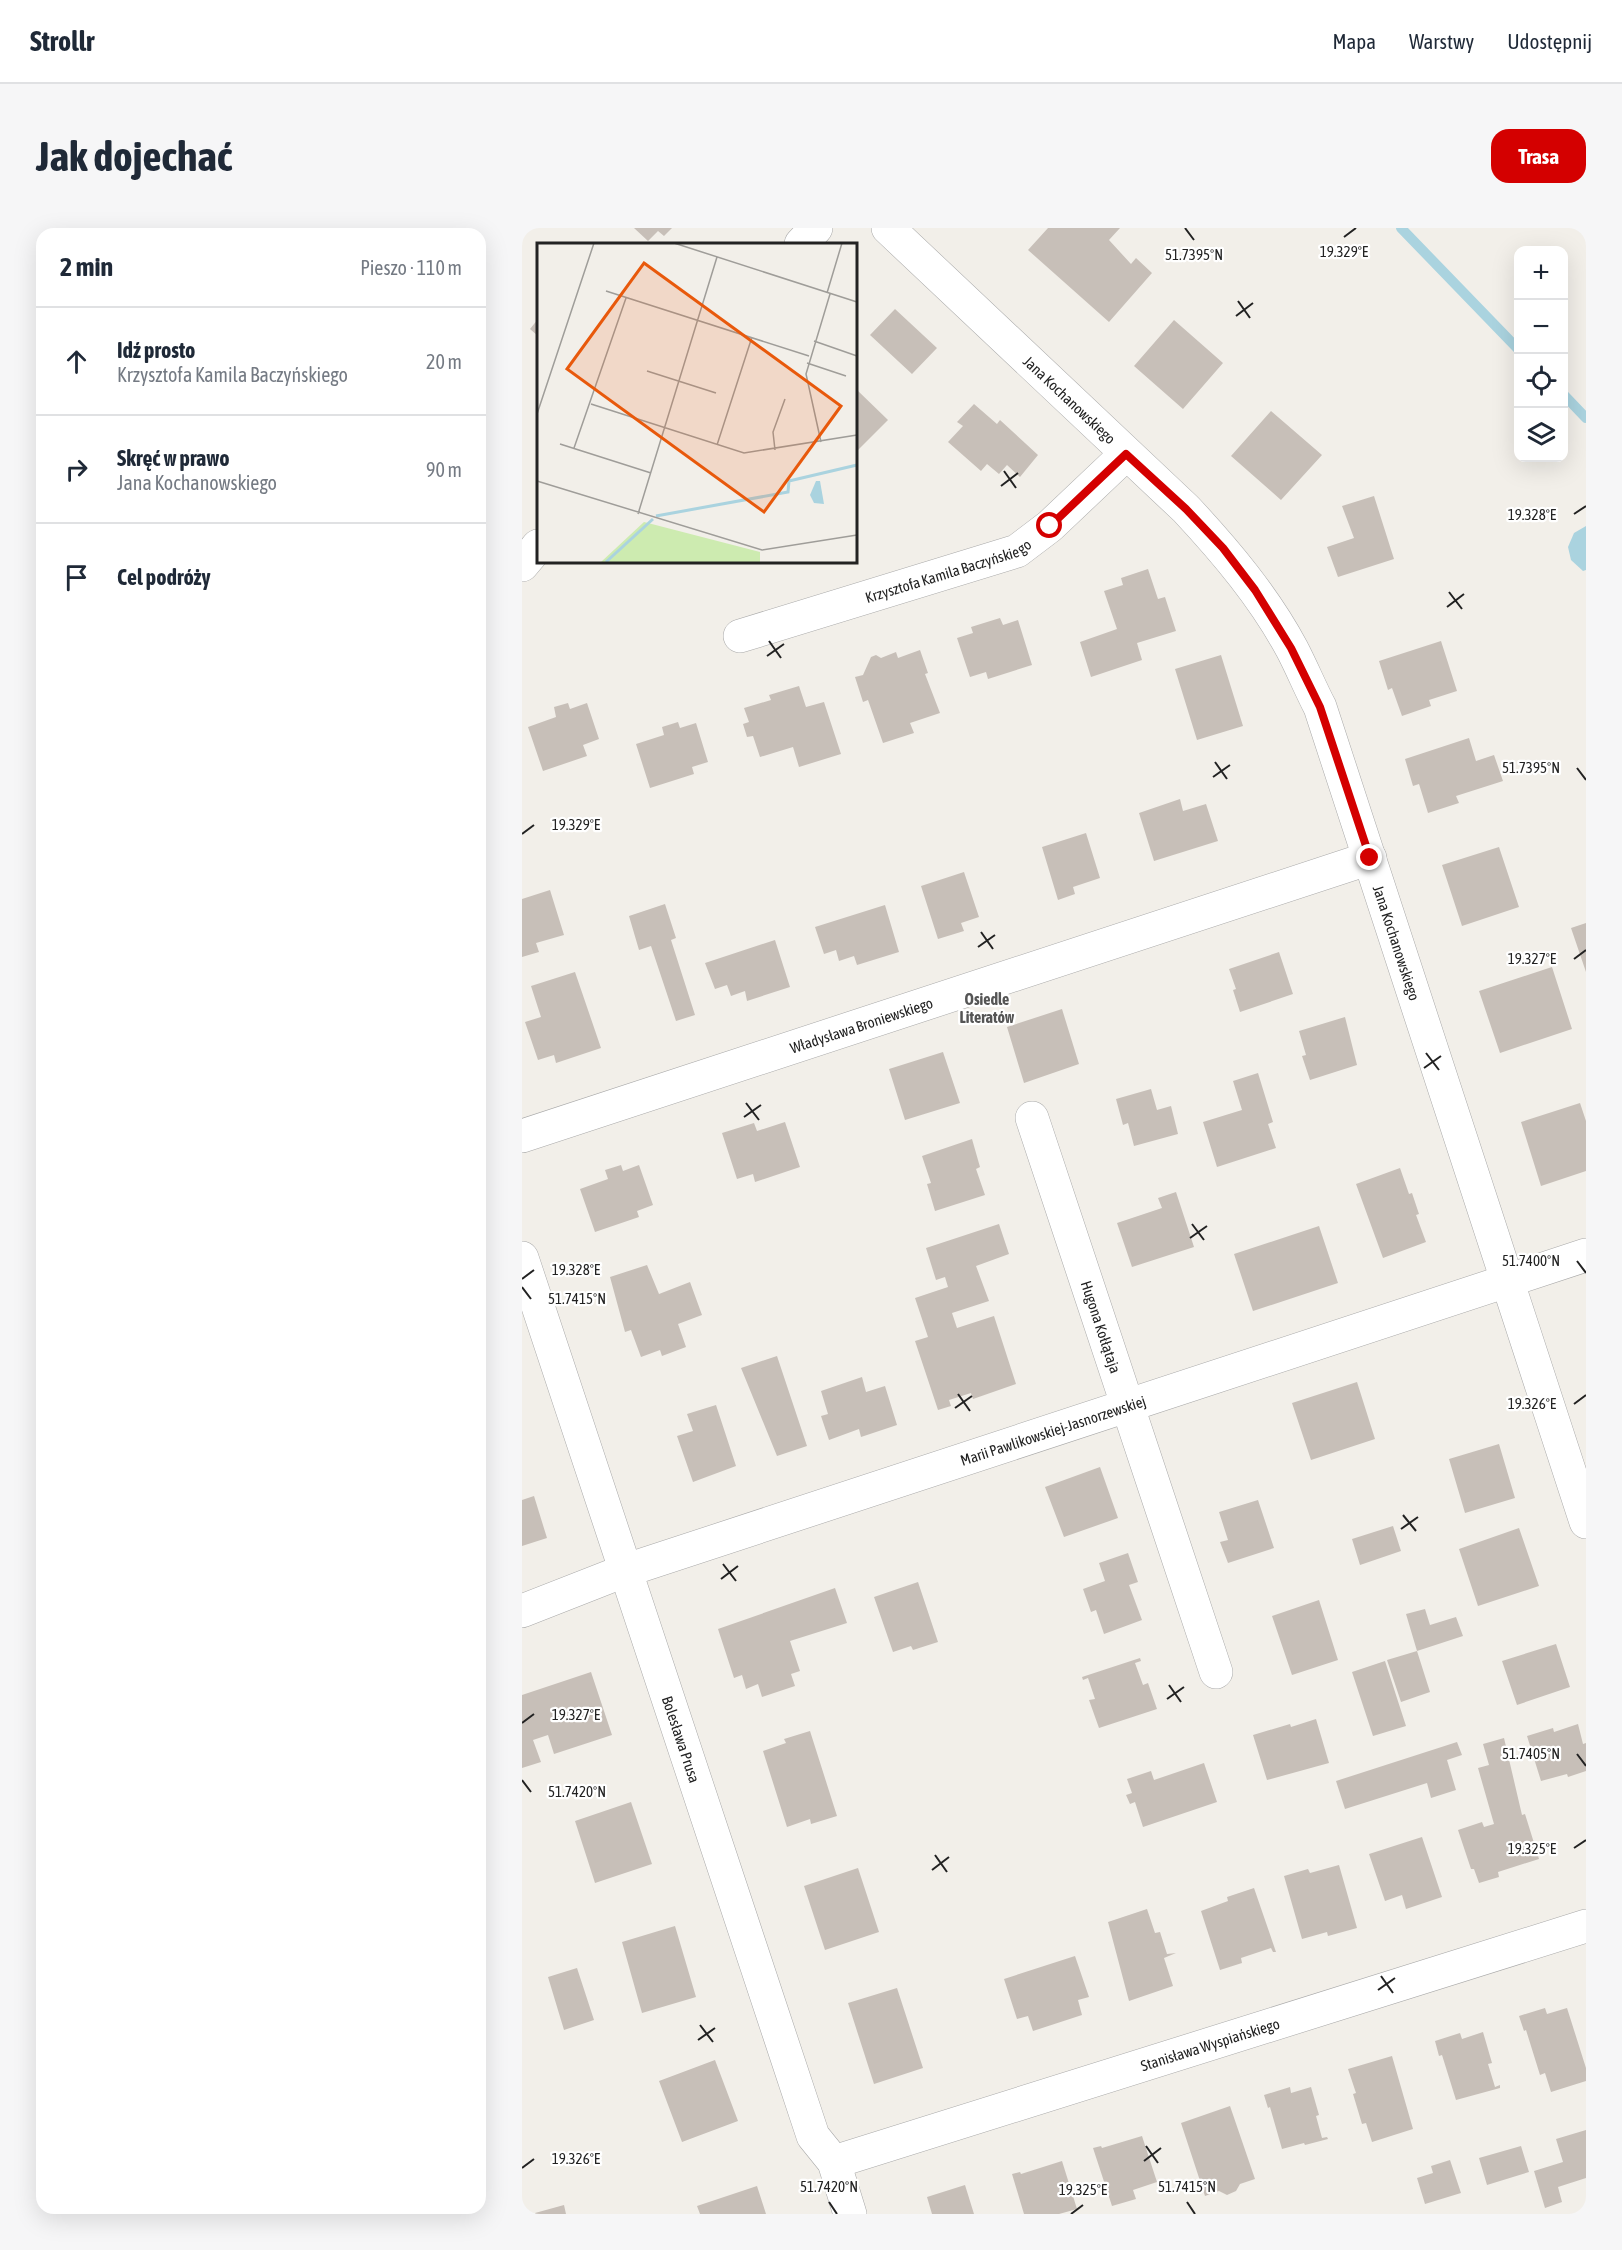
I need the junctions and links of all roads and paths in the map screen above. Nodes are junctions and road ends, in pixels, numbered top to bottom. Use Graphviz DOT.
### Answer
graph roads {
  1 [pos="816,228"];
  2 [pos="888,228"];
  3 [pos="802,243"];
  4 [pos="1126,454"];
  5 [pos="537,547"];
  6 [pos="522,565"];
  7 [pos="740,636"];
  8 [pos="1370,858"];
  9 [pos="1032,1118"];
  10 [pos="522,1136"];
  11 [pos="1586,1255"];
  12 [pos="522,1258"];
  13 [pos="1508,1281"];
  14 [pos="1127,1404"];
  15 [pos="1586,1522"];
  16 [pos="624,1571"];
  17 [pos="522,1611"];
  18 [pos="1216,1672"];
  19 [pos="1586,1926"];
  20 [pos="834,2162"];
  21 [pos="850,2214"];
  1 -- 3 [label="street"];
  2 -- 4 [label="street, Jana Kochanowskiego"];
  4 -- 7 [label="street, Krzysztofa Kamila Baczyńskiego"];
  4 -- 8 [label="street, Jana Kochanowskiego"];
  5 -- 6 [label="street"];
  8 -- 10 [label="street, Władysława Broniewskiego"];
  8 -- 13 [label="street, Jana Kochanowskiego"];
  9 -- 14 [label="street, Hugona Kołłątaja"];
  11 -- 13 [label="street, Marii Pawlikowskiej-Jasnorzewskiej"];
  12 -- 16 [label="street, Bolesława Prusa"];
  13 -- 14 [label="street, Marii Pawlikowskiej-Jasnorzewskiej"];
  13 -- 15 [label="street, Jana Kochanowskiego"];
  14 -- 16 [label="street, Marii Pawlikowskiej-Jasnorzewskiej"];
  14 -- 18 [label="street, Hugona Kołłątaja"];
  16 -- 17 [label="street, Marii Pawlikowskiej-Jasnorzewskiej"];
  16 -- 20 [label="street, Bolesława Prusa"];
  19 -- 20 [label="street, Stanisława Wyspiańskiego"];
  20 -- 21 [label="street, Bolesława Prusa"];
}
